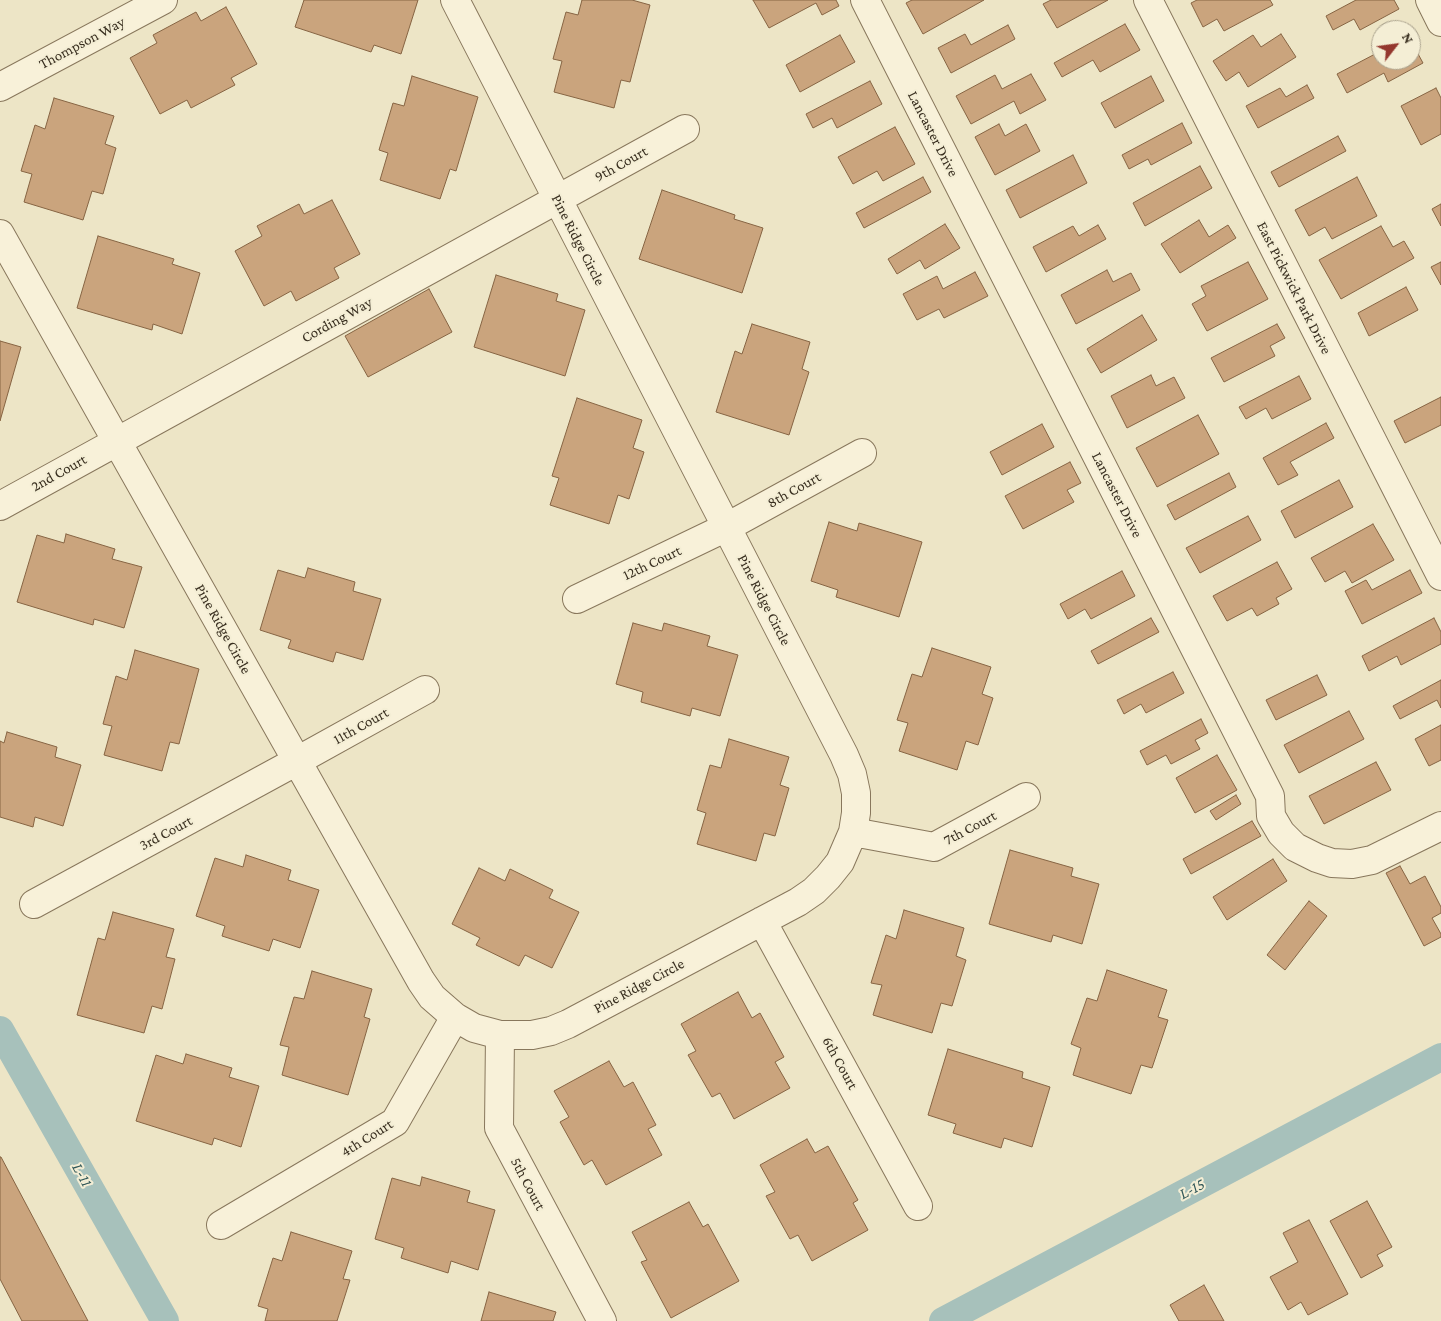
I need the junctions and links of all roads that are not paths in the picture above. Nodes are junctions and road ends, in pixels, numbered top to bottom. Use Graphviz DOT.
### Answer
graph roads {
  1 [pos="163,0"];
  2 [pos="455,0"];
  3 [pos="865,0"];
  4 [pos="1148,0"];
  5 [pos="1430,0"];
  6 [pos="1441,22"];
  7 [pos="0,87"];
  8 [pos="685,130"];
  9 [pos="557,199"];
  10 [pos="0,234"];
  11 [pos="117,441"];
  12 [pos="862,453"];
  13 [pos="0,506"];
  14 [pos="727,527"];
  15 [pos="1441,576"];
  16 [pos="577,599"];
  17 [pos="425,690"];
  18 [pos="298,762"];
  19 [pos="1026,797"];
  20 [pos="1441,826"];
  21 [pos="853,832"];
  22 [pos="34,904"];
  23 [pos="762,921"];
  24 [pos="456,1018"];
  25 [pos="500,1035"];
  26 [pos="918,1206"];
  27 [pos="221,1226"];
  28 [pos="602,1321"];
  1 -- 7 [label="street, Thompson Way"];
  2 -- 9 [label="street, Pine Ridge Circle"];
  3 -- 20 [label="street, Lancaster Drive"];
  4 -- 15 [label="street, East Pickwick Park Drive"];
  5 -- 6 [label="street"];
  8 -- 9 [label="street, 9th Court"];
  9 -- 11 [label="street, Cording Way"];
  9 -- 14 [label="street, Pine Ridge Circle"];
  10 -- 11 [label="street, Pine Ridge Circle"];
  11 -- 13 [label="street, 2nd Court"];
  11 -- 18 [label="street, Pine Ridge Circle"];
  12 -- 14 [label="street, 8th Court"];
  14 -- 16 [label="street, 12th Court"];
  14 -- 21 [label="street, Pine Ridge Circle"];
  17 -- 18 [label="street, 11th Court"];
  18 -- 22 [label="street, 3rd Court"];
  18 -- 24 [label="street, Pine Ridge Circle"];
  19 -- 21 [label="street, 7th Court"];
  21 -- 23 [label="street, Pine Ridge Circle"];
  23 -- 25 [label="street, Pine Ridge Circle"];
  23 -- 26 [label="street, 6th Court"];
  24 -- 25 [label="street"];
  24 -- 27 [label="street, 4th Court"];
  25 -- 28 [label="street, 5th Court"];
}
